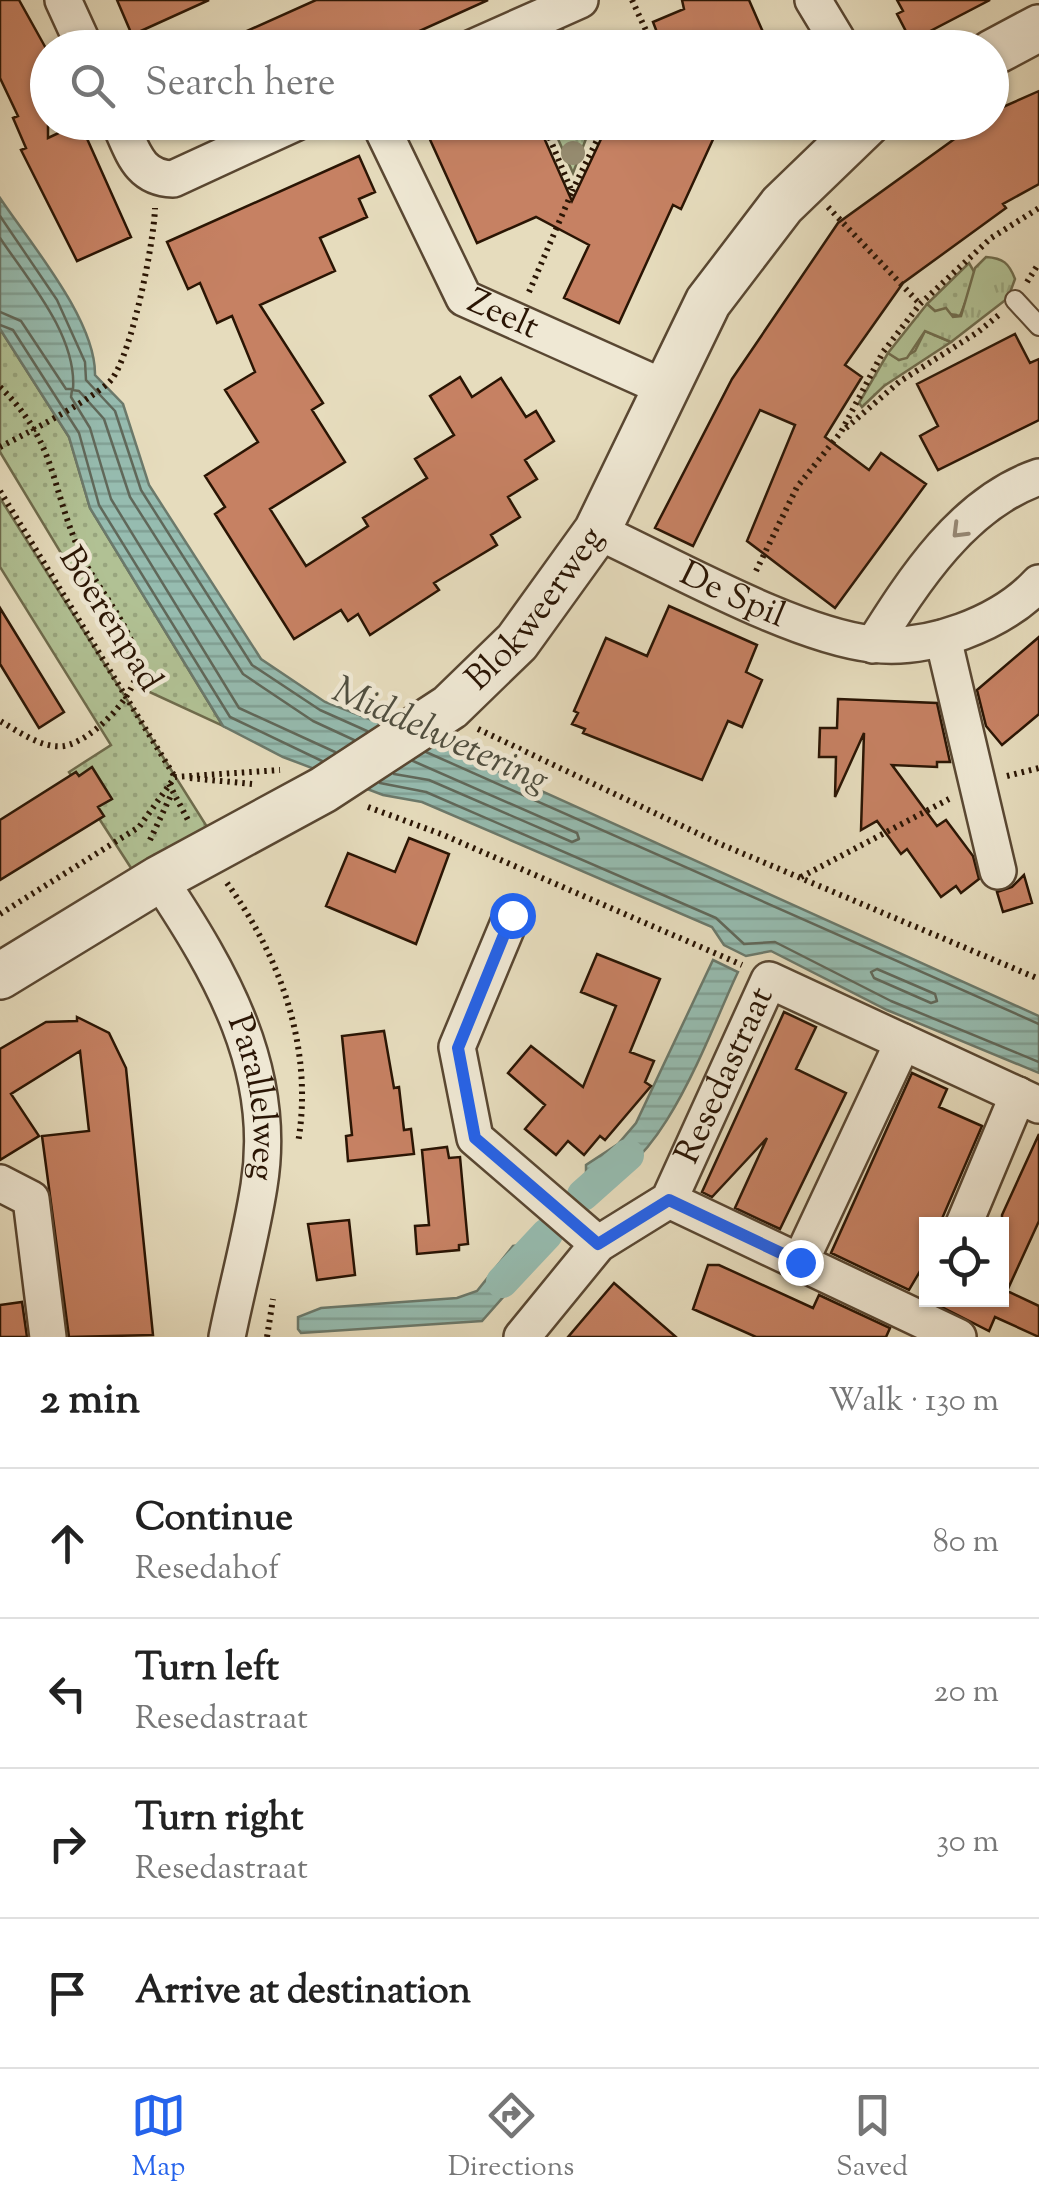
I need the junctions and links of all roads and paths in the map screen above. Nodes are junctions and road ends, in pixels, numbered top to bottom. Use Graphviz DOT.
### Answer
graph roads {
  1 [pos="63,0"];
  2 [pos="580,0"];
  3 [pos="632,0"];
  4 [pos="814,0"];
  5 [pos="1039,28"];
  6 [pos="77,30"];
  7 [pos="512,30"];
  8 [pos="645,30"];
  9 [pos="832,30"];
  10 [pos="1009,44"];
  11 [pos="128,140"];
  12 [pos="257,140"];
  13 [pos="389,140"];
  14 [pos="550,140"];
  15 [pos="597,140"];
  16 [pos="849,140"];
  17 [pos="156,178"];
  18 [pos="806,182"];
  19 [pos="572,192"];
  20 [pos="1039,208"];
  21 [pos="1039,263"];
  22 [pos="1015,300"];
  23 [pos="920,304"];
  24 [pos="517,321"];
  25 [pos="1039,326"];
  26 [pos="0,387"];
  27 [pos="665,388"];
  28 [pos="37,428"];
  29 [pos="841,432"];
  30 [pos="0,447"];
  31 [pos="1039,477"];
  32 [pos="0,491"];
  33 [pos="597,531"];
  34 [pos="1039,583"];
  35 [pos="744,599"];
  36 [pos="943,638"];
  37 [pos="873,644"];
  38 [pos="129,699"];
  39 [pos="433,718"];
  40 [pos="0,721"];
  41 [pos="1039,768"];
  42 [pos="175,777"];
  43 [pos="979,783"];
  44 [pos="323,790"];
  45 [pos="998,871"];
  46 [pos="800,877"];
  47 [pos="159,880"];
  48 [pos="0,914"];
  49 [pos="512,915"];
  50 [pos="0,976"];
  51 [pos="1039,979"];
  52 [pos="769,980"];
  53 [pos="904,1042"];
  54 [pos="1028,1100"];
  55 [pos="0,1183"];
  56 [pos="669,1200"];
  57 [pos="968,1217"];
  58 [pos="598,1244"];
  59 [pos="800,1262"];
  60 [pos="929,1310"];
  61 [pos="48,1337"];
  62 [pos="226,1337"];
  63 [pos="522,1337"];
  64 [pos="958,1337"];
  1 -- 6 [label="street"];
  2 -- 7 [label="street"];
  3 -- 8 [label="path"];
  4 -- 9 [label="street"];
  5 -- 10 [label="street"];
  11 -- 17 [label="street"];
  12 -- 17 [label="street"];
  13 -- 24 [label="street, Zeelt"];
  14 -- 19 [label="path"];
  15 -- 19 [label="path"];
  16 -- 18 [label="street, Blokweerweg"];
  17 -- 28 [label="path"];
  18 -- 23 [label="path"];
  18 -- 27 [label="street, Blokweerweg"];
  19 -- 24 [label="path"];
  20 -- 23 [label="path"];
  21 -- 22 [label="path"];
  22 -- 25 [label="lane"];
  22 -- 29 [label="path"];
  23 -- 29 [label="path"];
  24 -- 27 [label="street, Zeelt"];
  26 -- 28 [label="path"];
  27 -- 33 [label="street, Blokweerweg"];
  28 -- 30 [label="path"];
  28 -- 38 [label="path"];
  29 -- 35 [label="path"];
  31 -- 37 [label="street, one-way"];
  32 -- 38 [label="path, Boerenpad"];
  33 -- 35 [label="street, De Spil"];
  33 -- 39 [label="street, Blokweerweg"];
  34 -- 36 [label="street, De Spil"];
  35 -- 37 [label="street, De Spil"];
  36 -- 37 [label="street, De Spil"];
  36 -- 43 [label="street"];
  38 -- 40 [label="path"];
  38 -- 42 [label="path, Boerenpad"];
  39 -- 44 [label="street, Blokweerweg"];
  39 -- 46 [label="path"];
  41 -- 43 [label="path"];
  42 -- 44 [label="path"];
  42 -- 47 [label="path"];
  42 -- 48 [label="path"];
  43 -- 45 [label="street"];
  43 -- 46 [label="path"];
  44 -- 47 [label="street, Blokweerweg"];
  44 -- 52 [label="path"];
  46 -- 51 [label="path"];
  47 -- 50 [label="street, Blokweerweg"];
  47 -- 62 [label="street, Parallelweg"];
  49 -- 58 [label="street"];
  52 -- 53 [label="street, Resedastraat"];
  52 -- 56 [label="street, Resedastraat"];
  53 -- 54 [label="street, Resedastraat"];
  53 -- 59 [label="street"];
  54 -- 57 [label="street, Resedastraat"];
  55 -- 61 [label="street"];
  56 -- 58 [label="street, Resedastraat"];
  56 -- 59 [label="street, Resedastraat"];
  58 -- 63 [label="street, Resedastraat"];
  59 -- 60 [label="street, Resedastraat"];
  60 -- 64 [label="street, Resedastraat"];
}
